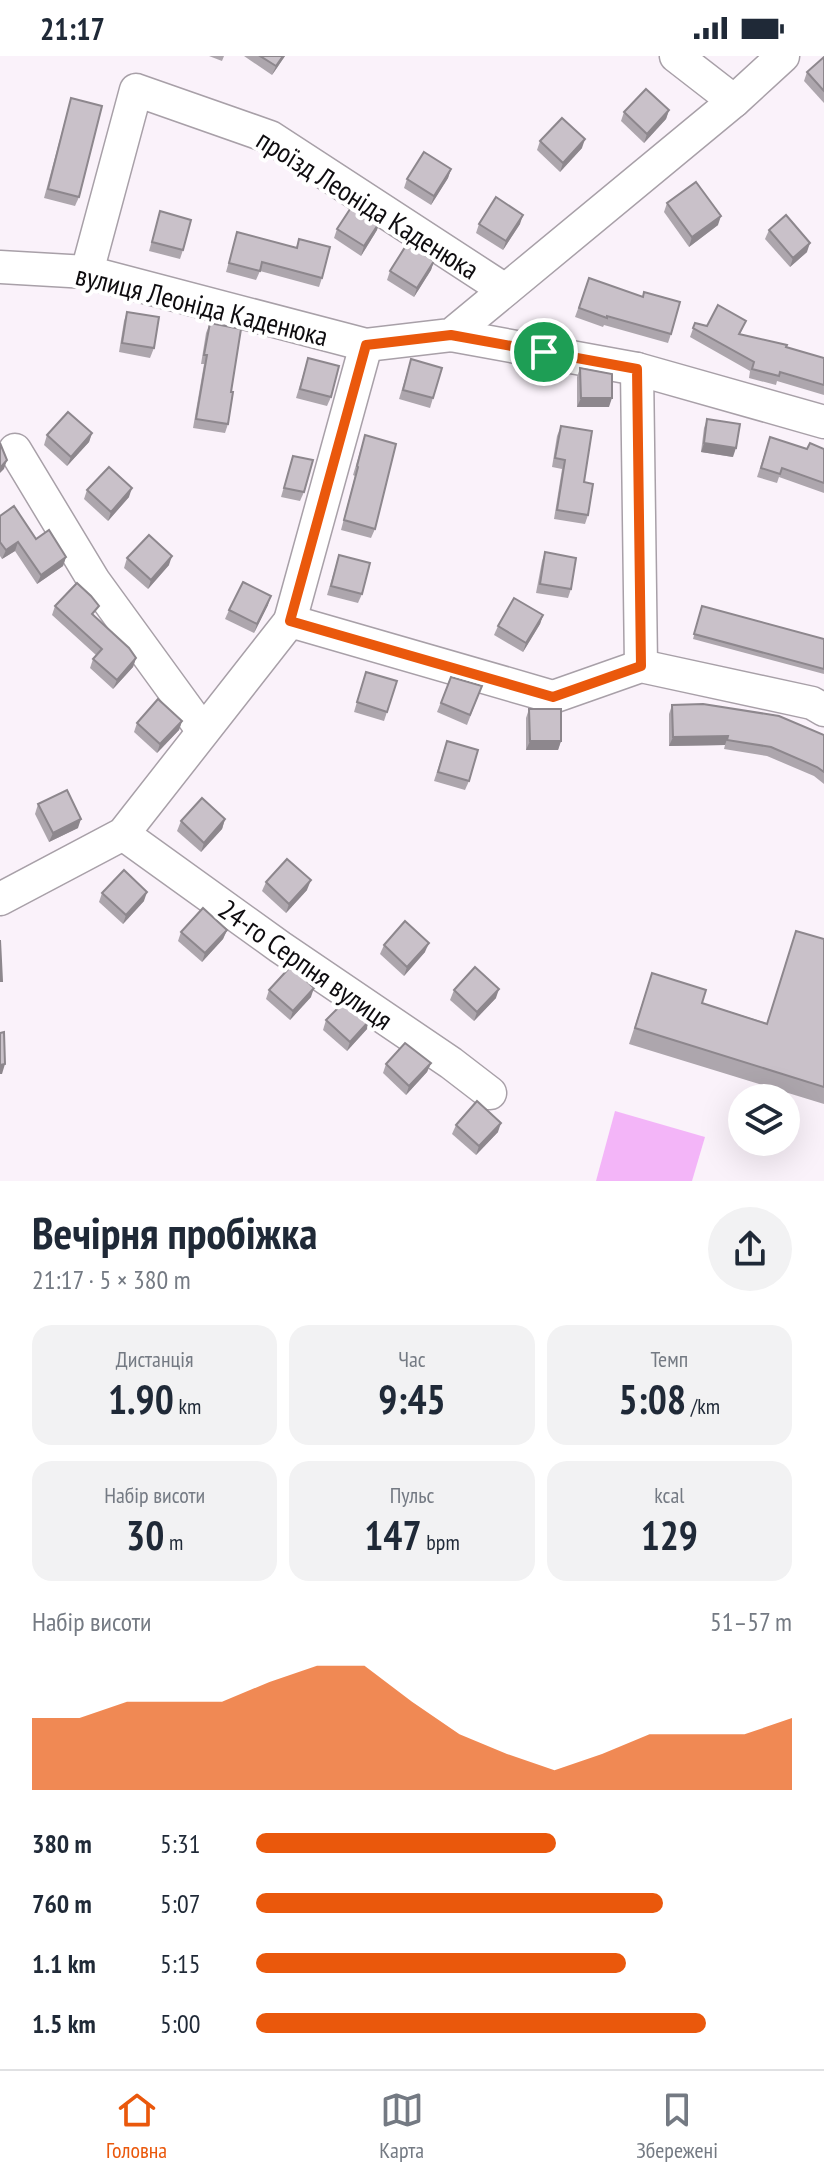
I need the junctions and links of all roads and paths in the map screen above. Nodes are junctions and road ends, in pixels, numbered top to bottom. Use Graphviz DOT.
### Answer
graph roads {
  1 [pos="676,56"];
  2 [pos="783,56"];
  3 [pos="734,101"];
  4 [pos="0,267"];
  5 [pos="87,272"];
  6 [pos="505,290"];
  7 [pos="451,335"];
  8 [pos="366,345"];
  9 [pos="637,369"];
  10 [pos="824,422"];
  11 [pos="15,450"];
  12 [pos="290,621"];
  13 [pos="641,666"];
  14 [pos="824,710"];
  15 [pos="203,731"];
  16 [pos="123,834"];
  17 [pos="0,899"];
  18 [pos="490,1093"];
  1 -- 3 [label="street"];
  2 -- 3 [label="street"];
  3 -- 6 [label="street"];
  4 -- 5 [label="street, вулиця Леоніда Каденюка"];
  5 -- 6 [label="street, проїзд Леоніда Каденюка"];
  5 -- 8 [label="street, вулиця Леоніда Каденюка"];
  6 -- 7 [label="street"];
  7 -- 8 [label="street, вулиця Леоніда Каденюка"];
  7 -- 9 [label="street, вулиця Леоніда Каденюка"];
  8 -- 12 [label="street"];
  9 -- 10 [label="street, вулиця Леоніда Каденюка"];
  9 -- 13 [label="street"];
  11 -- 15 [label="street"];
  12 -- 13 [label="street"];
  12 -- 15 [label="street"];
  13 -- 14 [label="street"];
  15 -- 16 [label="street"];
  16 -- 17 [label="street"];
  16 -- 18 [label="street, 24-го Серпня вулиця"];
}
